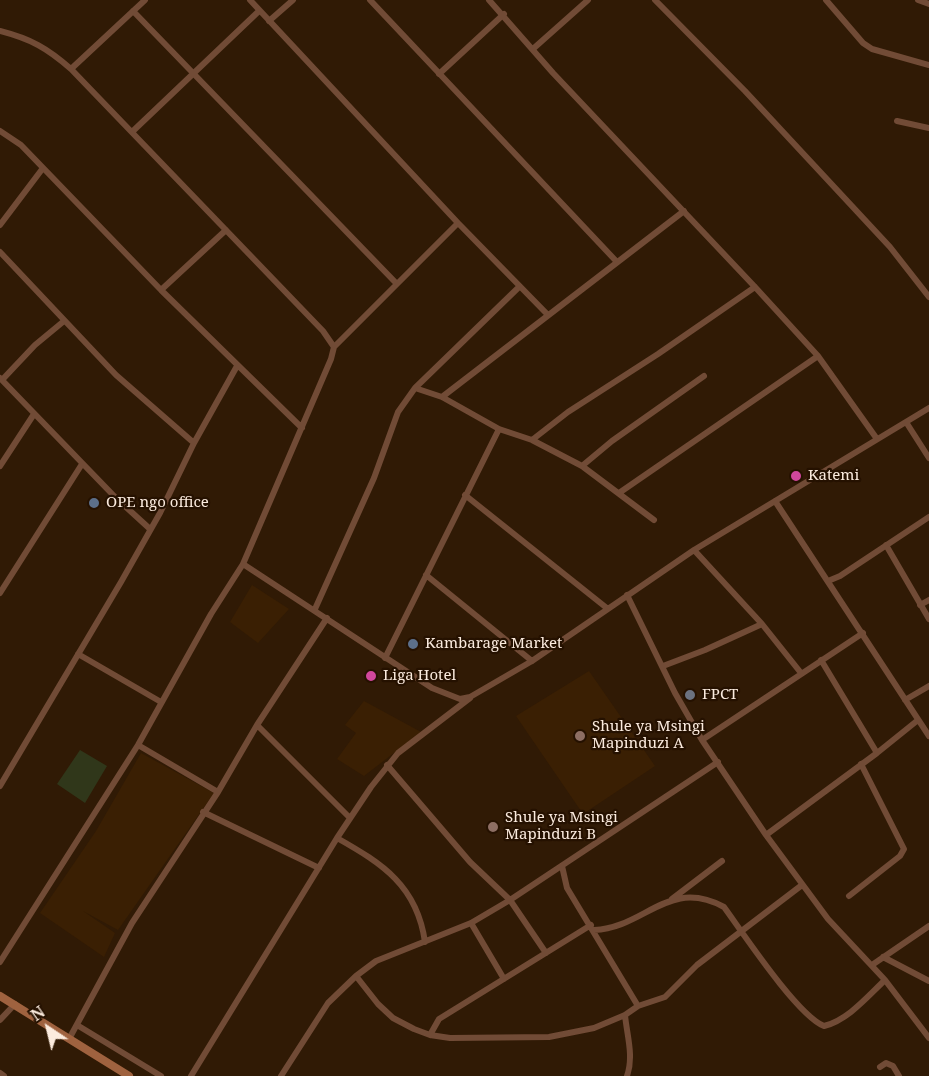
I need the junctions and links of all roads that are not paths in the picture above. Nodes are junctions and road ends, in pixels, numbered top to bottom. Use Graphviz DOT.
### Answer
graph roads {
  1 [pos="145,0"];
  2 [pos="250,0"];
  3 [pos="293,0"];
  4 [pos="370,0"];
  5 [pos="489,0"];
  6 [pos="588,0"];
  7 [pos="655,0"];
  8 [pos="826,0"];
  9 [pos="918,0"];
  10 [pos="929,4"];
  11 [pos="133,11"];
  12 [pos="259,11"];
  13 [pos="504,15"];
  14 [pos="269,21"];
  15 [pos="0,31"];
  16 [pos="534,48"];
  17 [pos="929,65"];
  18 [pos="71,69"];
  19 [pos="193,72"];
  20 [pos="439,74"];
  21 [pos="897,121"];
  22 [pos="929,128"];
  23 [pos="0,130"];
  24 [pos="133,131"];
  25 [pos="43,168"];
  26 [pos="684,211"];
  27 [pos="458,223"];
  28 [pos="0,225"];
  29 [pos="226,230"];
  30 [pos="0,252"];
  31 [pos="617,262"];
  32 [pos="396,283"];
  33 [pos="519,287"];
  34 [pos="755,287"];
  35 [pos="161,290"];
  36 [pos="929,297"];
  37 [pos="548,315"];
  38 [pos="64,321"];
  39 [pos="334,347"];
  40 [pos="818,356"];
  41 [pos="237,366"];
  42 [pos="704,376"];
  43 [pos="1,379"];
  44 [pos="415,388"];
  45 [pos="442,397"];
  46 [pos="929,408"];
  47 [pos="34,414"];
  48 [pos="906,422"];
  49 [pos="302,428"];
  50 [pos="499,429"];
  51 [pos="877,439"];
  52 [pos="532,440"];
  53 [pos="194,443"];
  54 [pos="929,458"];
  55 [pos="82,464"];
  56 [pos="0,466"];
  57 [pos="582,466"];
  58 [pos="619,493"];
  59 [pos="465,495"];
  60 [pos="775,501"];
  61 [pos="929,517"];
  62 [pos="654,520"];
  63 [pos="150,529"];
  64 [pos="886,544"];
  65 [pos="694,550"];
  66 [pos="243,564"];
  67 [pos="426,575"];
  68 [pos="828,581"];
  69 [pos="0,593"];
  70 [pos="627,595"];
  71 [pos="929,600"];
  72 [pos="921,605"];
  73 [pos="315,609"];
  74 [pos="608,609"];
  75 [pos="327,618"];
  76 [pos="929,619"];
  77 [pos="762,624"];
  78 [pos="863,633"];
  79 [pos="78,654"];
  80 [pos="385,658"];
  81 [pos="821,660"];
  82 [pos="532,661"];
  83 [pos="663,666"];
  84 [pos="801,673"];
  85 [pos="929,686"];
  86 [pos="470,697"];
  87 [pos="905,700"];
  88 [pos="161,702"];
  89 [pos="918,720"];
  90 [pos="257,725"];
  91 [pos="929,736"];
  92 [pos="702,740"];
  93 [pos="138,745"];
  94 [pos="877,753"];
  95 [pos="718,762"];
  96 [pos="861,764"];
  97 [pos="387,765"];
  98 [pos="0,786"];
  99 [pos="218,792"];
  100 [pos="203,812"];
  101 [pos="350,818"];
  102 [pos="766,835"];
  103 [pos="337,838"];
  104 [pos="723,861"];
  105 [pos="562,866"];
  106 [pos="319,868"];
  107 [pos="802,885"];
  108 [pos="849,896"];
  109 [pos="672,899"];
  110 [pos="510,900"];
  111 [pos="471,923"];
  112 [pos="929,926"];
  113 [pos="592,928"];
  114 [pos="742,932"];
  115 [pos="425,942"];
  116 [pos="546,953"];
  117 [pos="883,957"];
  118 [pos="0,962"];
  119 [pos="872,965"];
  120 [pos="356,976"];
  121 [pos="504,979"];
  122 [pos="885,980"];
  123 [pos="929,981"];
  124 [pos="0,996"];
  125 [pos="15,1004"];
  126 [pos="638,1006"];
  127 [pos="625,1015"];
  128 [pos="0,1020"];
  129 [pos="77,1025"];
  130 [pos="430,1035"];
  131 [pos="929,1038"];
  132 [pos="69,1039"];
  133 [pos="880,1067"];
  134 [pos="129,1076"];
  135 [pos="161,1076"];
  136 [pos="191,1076"];
  137 [pos="281,1076"];
  138 [pos="627,1076"];
  139 [pos="899,1076"];
  1 -- 11 [label="street"];
  2 -- 12 [label="street"];
  3 -- 14 [label="street"];
  4 -- 20 [label="street"];
  5 -- 13 [label="street"];
  6 -- 16 [label="street"];
  7 -- 36 [label="street"];
  8 -- 17 [label="street"];
  9 -- 10 [label="street"];
  11 -- 18 [label="street"];
  11 -- 19 [label="street"];
  12 -- 14 [label="street"];
  12 -- 19 [label="street"];
  13 -- 16 [label="street"];
  13 -- 20 [label="street"];
  14 -- 27 [label="street"];
  15 -- 18 [label="street"];
  16 -- 26 [label="street"];
  18 -- 24 [label="street"];
  19 -- 24 [label="street"];
  19 -- 32 [label="street"];
  20 -- 31 [label="street"];
  21 -- 22 [label="street"];
  23 -- 25 [label="street"];
  24 -- 29 [label="street"];
  25 -- 28 [label="street"];
  25 -- 35 [label="street"];
  26 -- 31 [label="street"];
  26 -- 34 [label="street"];
  27 -- 32 [label="street"];
  27 -- 33 [label="street"];
  29 -- 35 [label="street"];
  29 -- 39 [label="street"];
  30 -- 38 [label="street"];
  31 -- 37 [label="street"];
  32 -- 39 [label="street"];
  33 -- 37 [label="street"];
  33 -- 44 [label="street"];
  34 -- 40 [label="street"];
  34 -- 52 [label="street"];
  35 -- 41 [label="street"];
  37 -- 45 [label="street"];
  38 -- 43 [label="street"];
  38 -- 53 [label="street"];
  39 -- 49 [label="street"];
  40 -- 51 [label="street"];
  40 -- 58 [label="street"];
  41 -- 49 [label="street"];
  41 -- 53 [label="street"];
  42 -- 57 [label="street"];
  43 -- 47 [label="street"];
  44 -- 45 [label="street"];
  44 -- 73 [label="street"];
  45 -- 50 [label="street"];
  46 -- 48 [label="street"];
  47 -- 55 [label="street"];
  47 -- 56 [label="street"];
  48 -- 51 [label="street"];
  48 -- 54 [label="street"];
  49 -- 66 [label="street"];
  50 -- 52 [label="street"];
  50 -- 59 [label="street"];
  51 -- 60 [label="street"];
  52 -- 57 [label="street"];
  53 -- 63 [label="street"];
  55 -- 63 [label="street"];
  55 -- 69 [label="street"];
  57 -- 58 [label="street"];
  58 -- 62 [label="street"];
  59 -- 67 [label="street"];
  59 -- 74 [label="street"];
  60 -- 65 [label="street"];
  60 -- 68 [label="street"];
  61 -- 64 [label="street"];
  63 -- 79 [label="street"];
  64 -- 68 [label="street"];
  64 -- 72 [label="street"];
  65 -- 70 [label="street"];
  65 -- 77 [label="street"];
  66 -- 73 [label="street"];
  66 -- 88 [label="street"];
  67 -- 80 [label="street"];
  67 -- 82 [label="street"];
  68 -- 78 [label="street"];
  70 -- 74 [label="street"];
  70 -- 83 [label="street"];
  71 -- 72 [label="street"];
  72 -- 76 [label="street"];
  73 -- 75 [label="street"];
  74 -- 82 [label="street"];
  75 -- 80 [label="street"];
  75 -- 90 [label="street"];
  77 -- 83 [label="street"];
  77 -- 84 [label="street"];
  78 -- 81 [label="street"];
  78 -- 87 [label="street"];
  79 -- 88 [label="street"];
  79 -- 98 [label="street"];
  80 -- 86 [label="street"];
  81 -- 84 [label="street"];
  81 -- 94 [label="street"];
  82 -- 86 [label="street"];
  83 -- 92 [label="street"];
  84 -- 92 [label="street"];
  85 -- 87 [label="street"];
  86 -- 97 [label="street"];
  87 -- 89 [label="street"];
  88 -- 93 [label="street"];
  89 -- 91 [label="street"];
  89 -- 94 [label="street"];
  90 -- 99 [label="street"];
  90 -- 101 [label="street"];
  92 -- 95 [label="street"];
  93 -- 99 [label="street"];
  93 -- 118 [label="street"];
  94 -- 96 [label="street"];
  95 -- 102 [label="street"];
  95 -- 105 [label="street"];
  96 -- 102 [label="street"];
  96 -- 108 [label="street"];
  97 -- 101 [label="street"];
  97 -- 110 [label="street"];
  99 -- 100 [label="street"];
  100 -- 106 [label="street"];
  100 -- 129 [label="street"];
  101 -- 103 [label="street"];
  102 -- 107 [label="street"];
  103 -- 106 [label="street"];
  103 -- 115 [label="street"];
  104 -- 109 [label="street"];
  105 -- 110 [label="street"];
  105 -- 113 [label="street"];
  106 -- 136 [label="street"];
  107 -- 114 [label="street"];
  107 -- 119 [label="street"];
  109 -- 113 [label="street"];
  109 -- 114 [label="street"];
  110 -- 111 [label="street"];
  110 -- 116 [label="street"];
  111 -- 115 [label="street"];
  111 -- 121 [label="street"];
  112 -- 117 [label="street"];
  113 -- 116 [label="street"];
  113 -- 126 [label="street"];
  114 -- 122 [label="street"];
  114 -- 126 [label="street"];
  115 -- 120 [label="street"];
  116 -- 121 [label="street"];
  117 -- 119 [label="street"];
  117 -- 123 [label="street"];
  119 -- 122 [label="street"];
  120 -- 130 [label="street"];
  120 -- 137 [label="street"];
  121 -- 130 [label="street"];
  122 -- 131 [label="street"];
  124 -- 125 [label="main road"];
  125 -- 128 [label="street"];
  125 -- 132 [label="main road"];
  126 -- 127 [label="street"];
  127 -- 130 [label="street"];
  127 -- 138 [label="street"];
  129 -- 132 [label="street"];
  129 -- 135 [label="street"];
  132 -- 134 [label="main road"];
  133 -- 139 [label="street"];
}
